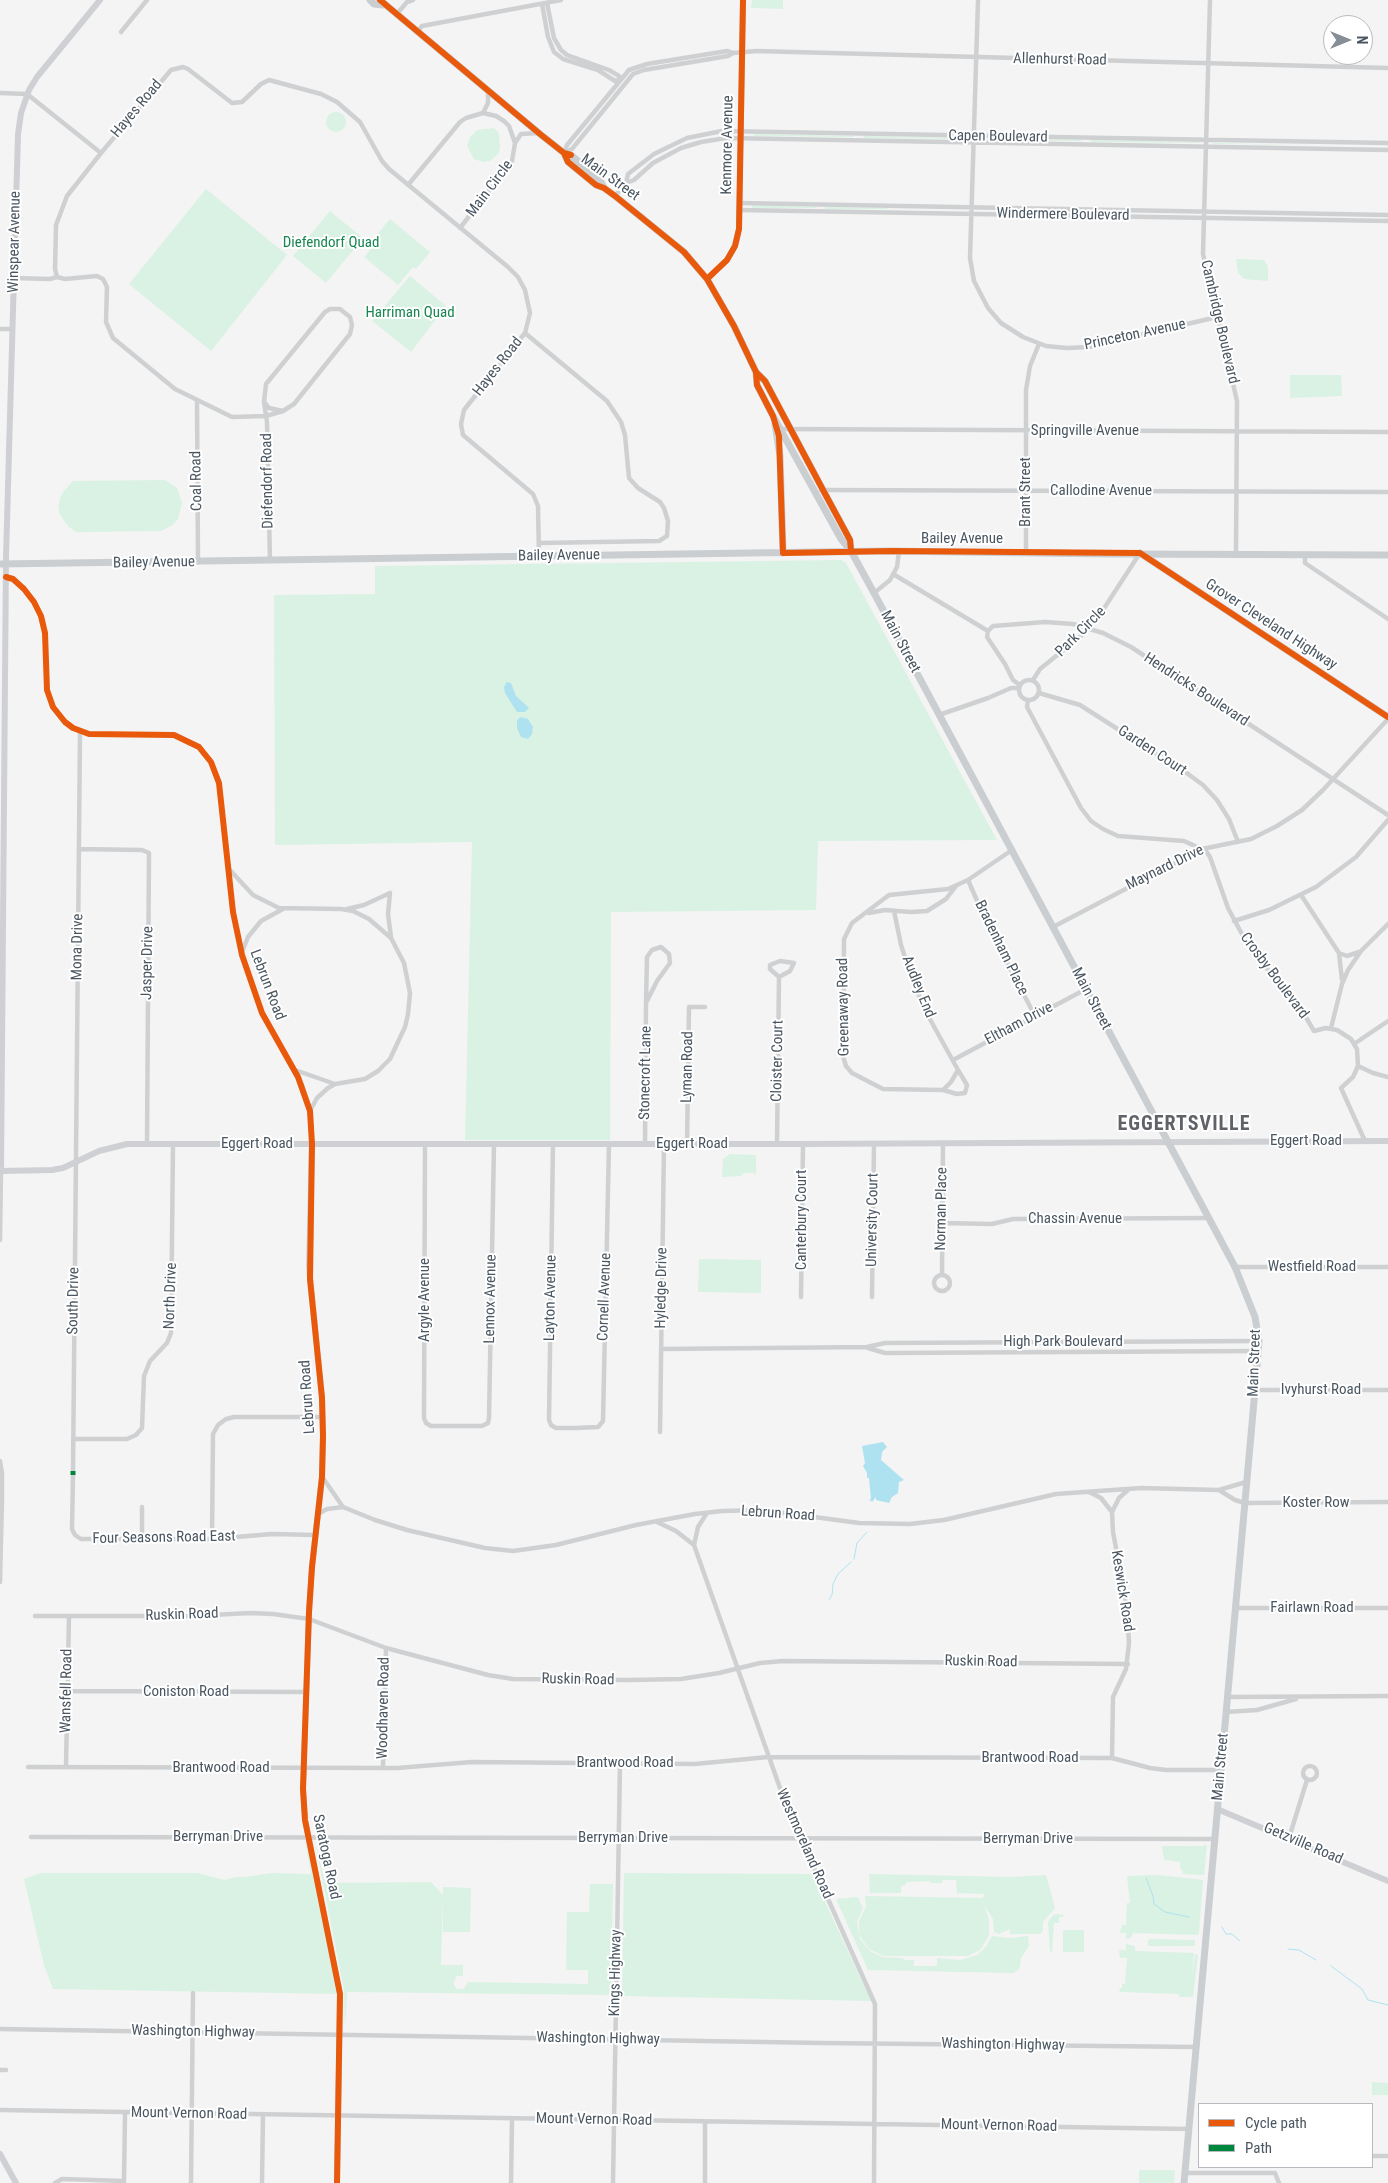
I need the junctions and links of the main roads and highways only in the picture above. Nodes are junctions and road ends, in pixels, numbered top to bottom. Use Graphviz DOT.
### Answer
graph roads {
  1 [pos="370,0"];
  2 [pos="381,2"];
  3 [pos="756,372"];
  4 [pos="774,416"];
  5 [pos="851,552"];
  6 [pos="783,553"];
  7 [pos="1170,553"];
  8 [pos="1140,554"];
  9 [pos="1388,554"];
  10 [pos="3,564"];
  11 [pos="1169,573"];
  12 [pos="1388,718"];
  13 [pos="1184,2183"];
  1 -- 2 [label="main road, Main Street"];
  2 -- 3 [label="main road, Main Street"];
  3 -- 4 [label="main road, Main Street"];
  3 -- 5 [label="main road, Main Street"];
  4 -- 5 [label="main road, Main Street"];
  4 -- 6 [label="main road"];
  5 -- 6 [label="main road, Bailey Avenue"];
  5 -- 8 [label="main road, Bailey Avenue"];
  5 -- 13 [label="main road, Main Street"];
  6 -- 10 [label="main road, Bailey Avenue"];
  7 -- 8 [label="main road, Bailey Avenue"];
  7 -- 9 [label="main road, Bailey Avenue"];
  7 -- 11 [label="main road"];
  8 -- 11 [label="main road, Grover Cleveland Highway"];
  11 -- 12 [label="main road, Grover Cleveland Highway"];
}
